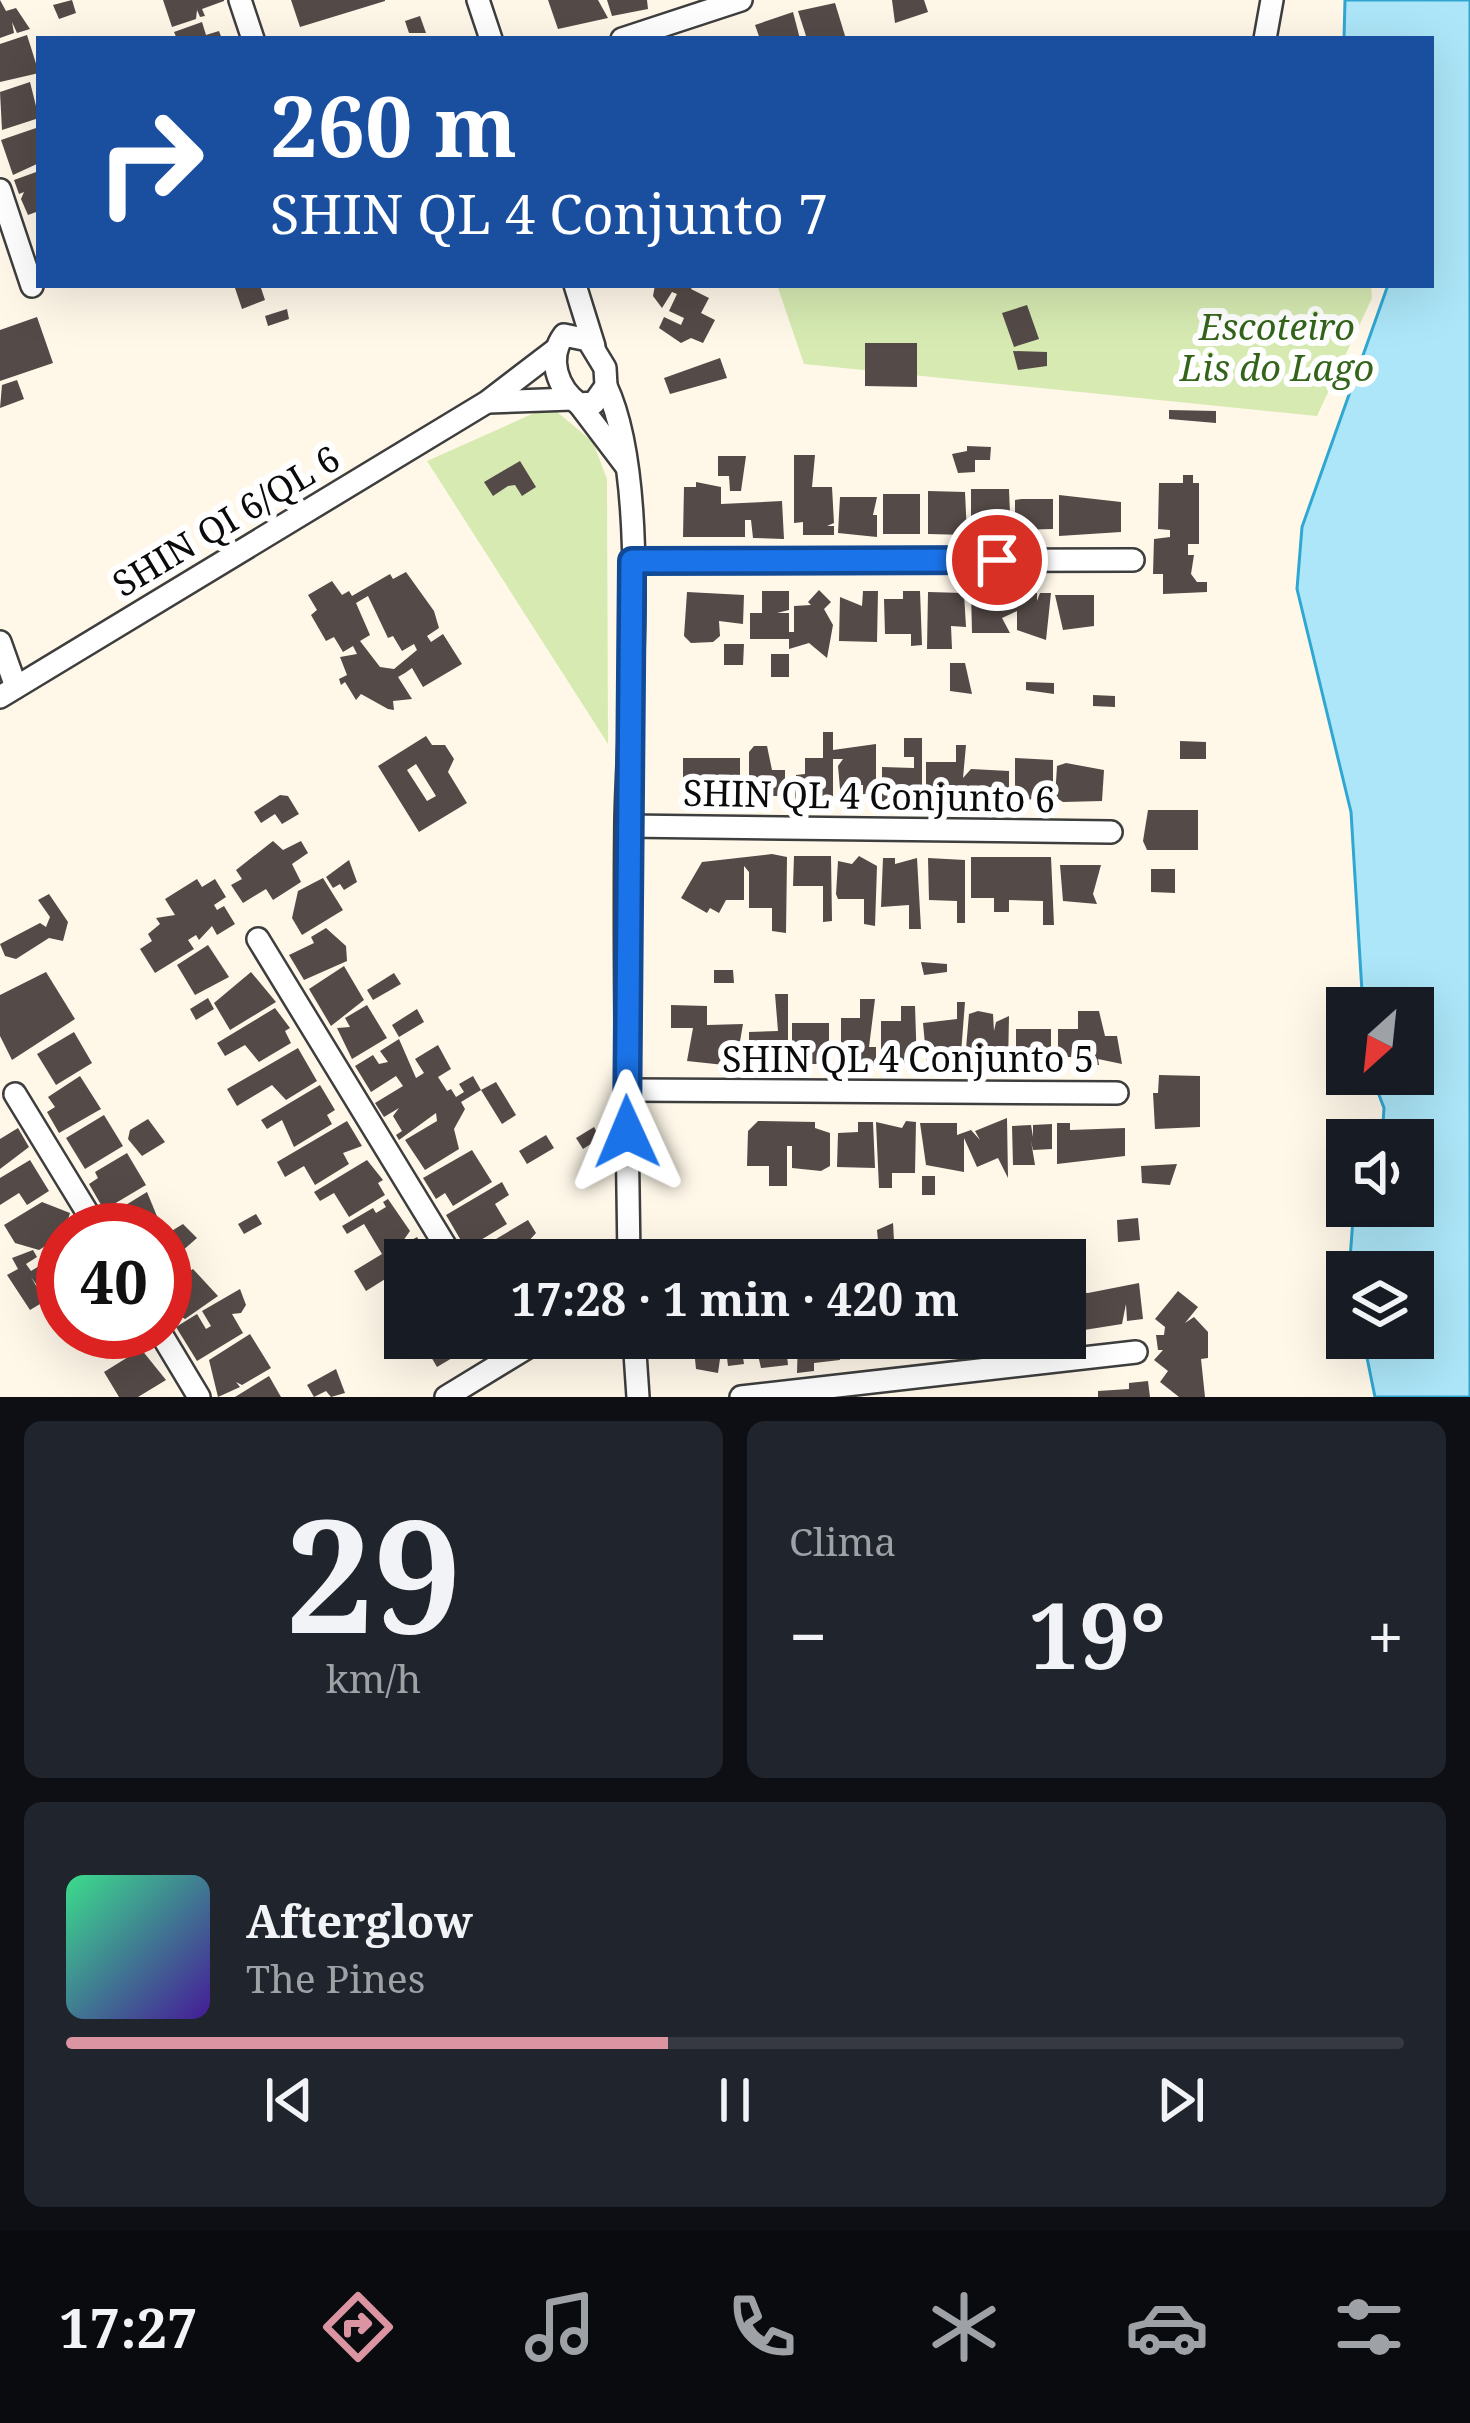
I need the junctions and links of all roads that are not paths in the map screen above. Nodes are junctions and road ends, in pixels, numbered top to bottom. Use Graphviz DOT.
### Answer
graph roads {
  1 [pos="240,0"];
  2 [pos="478,0"];
  3 [pos="741,0"];
  4 [pos="1272,0"];
  5 [pos="252,36"];
  6 [pos="490,36"];
  7 [pos="631,36"];
  8 [pos="1265,36"];
  9 [pos="0,190"];
  10 [pos="32,286"];
  11 [pos="574,288"];
  12 [pos="576,288"];
  13 [pos="559,342"];
  14 [pos="594,346"];
  15 [pos="606,386"];
  16 [pos="576,401"];
  17 [pos="487,402"];
  18 [pos="626,467"];
  19 [pos="1133,560"];
  20 [pos="632,561"];
  21 [pos="0,642"];
  22 [pos="8,692"];
  23 [pos="626,826"];
  24 [pos="1111,832"];
  25 [pos="258,939"];
  26 [pos="626,1090"];
  27 [pos="15,1094"];
  28 [pos="1117,1094"];
  29 [pos="82,1203"];
  30 [pos="441,1239"];
  31 [pos="629,1239"];
  32 [pos="1136,1352"];
  33 [pos="176,1359"];
  34 [pos="492,1359"];
  35 [pos="635,1359"];
  36 [pos="199,1397"];
  37 [pos="446,1397"];
  38 [pos="638,1397"];
  39 [pos="741,1397"];
  1 -- 5 [label="street"];
  2 -- 6 [label="street"];
  3 -- 7 [label="street"];
  4 -- 8 [label="street"];
  9 -- 10 [label="street"];
  11 -- 13 [label="street"];
  12 -- 14 [label="street"];
  13 -- 14 [label="street"];
  13 -- 16 [label="street"];
  13 -- 17 [label="street, SHIN QI 6/QL 6"];
  14 -- 15 [label="street"];
  15 -- 16 [label="street"];
  15 -- 18 [label="street"];
  16 -- 17 [label="street, SHIN QI 6/QL 6"];
  16 -- 18 [label="street"];
  17 -- 22 [label="street, SHIN QI 6/QL 6"];
  18 -- 20 [label="street"];
  19 -- 20 [label="street"];
  20 -- 23 [label="street"];
  21 -- 22 [label="street"];
  23 -- 24 [label="street, SHIN QL 4 Conjunto 6"];
  23 -- 26 [label="street"];
  25 -- 30 [label="street"];
  26 -- 28 [label="street, SHIN QL 4 Conjunto 5"];
  26 -- 31 [label="street"];
  27 -- 29 [label="street"];
  32 -- 39 [label="street"];
  33 -- 36 [label="street"];
  34 -- 37 [label="street"];
  35 -- 38 [label="street"];
}
